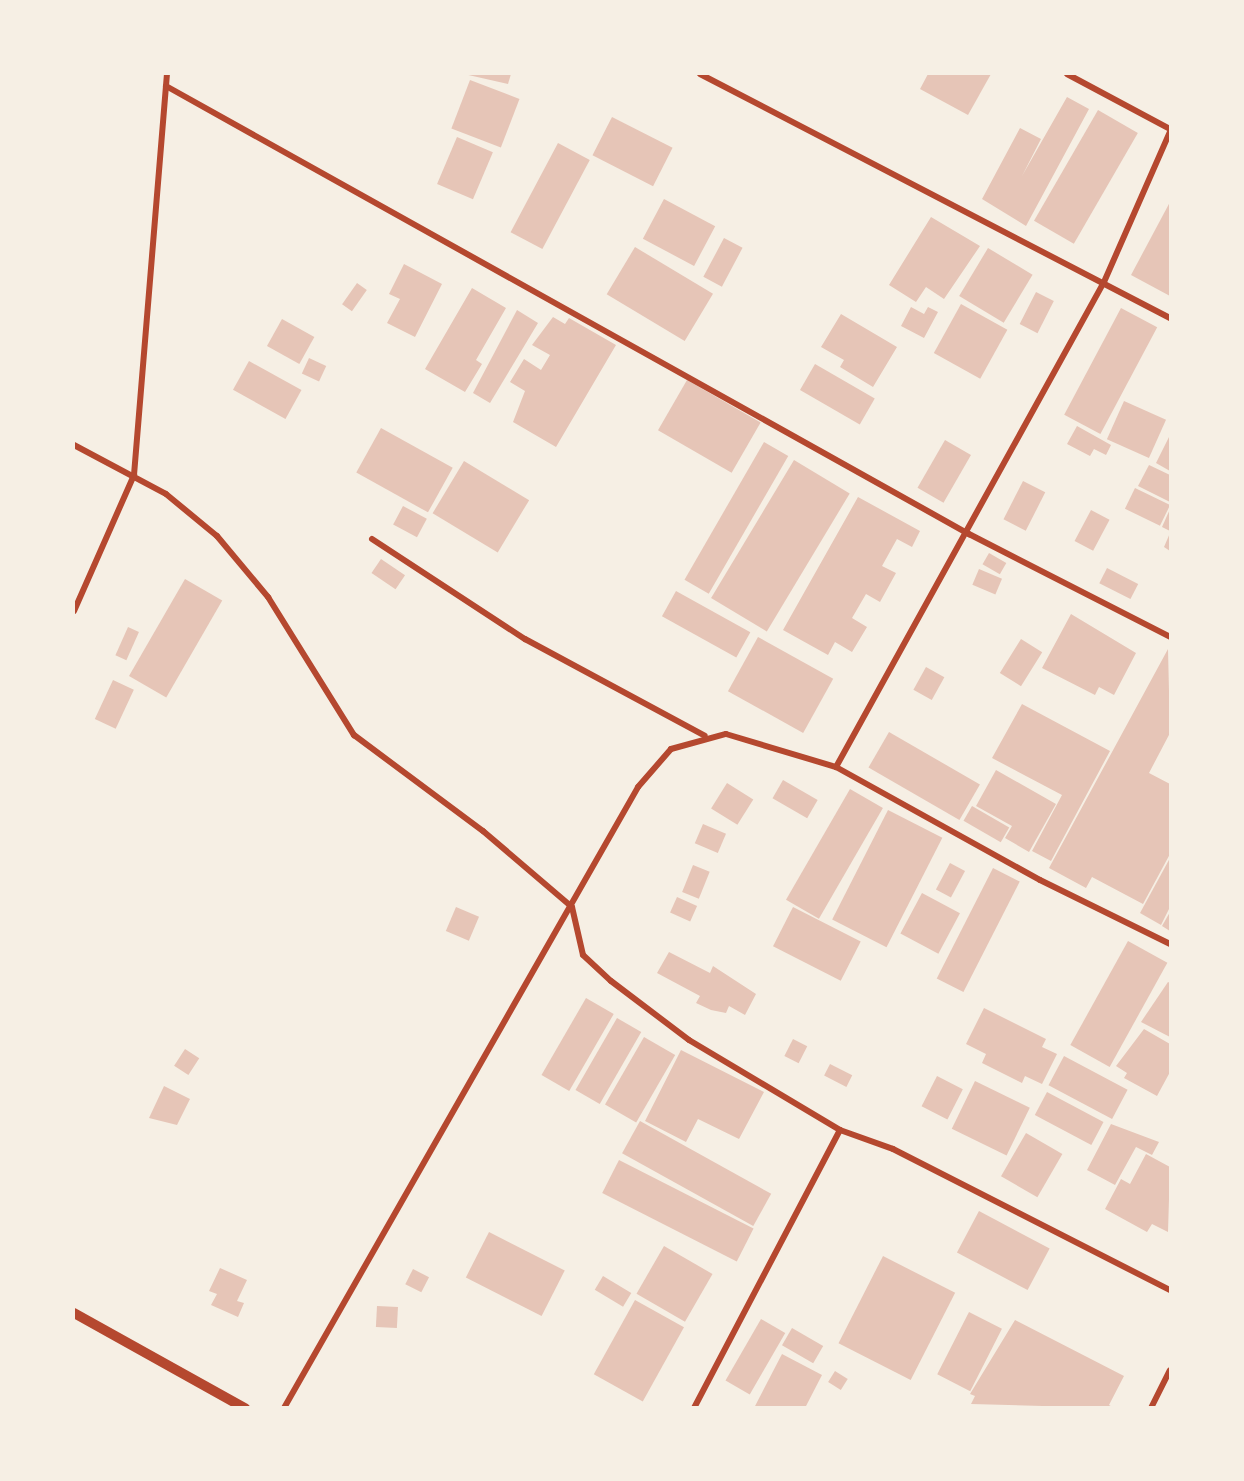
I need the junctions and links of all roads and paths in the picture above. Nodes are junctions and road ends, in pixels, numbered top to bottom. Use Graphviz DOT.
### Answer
graph roads {
  1 [pos="167,74"];
  2 [pos="700,74"];
  3 [pos="1067,74"];
  4 [pos="166,86"];
  5 [pos="1170,130"];
  6 [pos="1104,282"];
  7 [pos="1170,318"];
  8 [pos="74,445"];
  9 [pos="134,475"];
  10 [pos="969,534"];
  11 [pos="372,539"];
  12 [pos="74,611"];
  13 [pos="1170,637"];
  14 [pos="705,736"];
  15 [pos="836,767"];
  16 [pos="572,907"];
  17 [pos="1170,944"];
  18 [pos="840,1130"];
  19 [pos="1170,1290"];
  20 [pos="74,1313"];
  21 [pos="1170,1370"];
  22 [pos="244,1407"];
  23 [pos="284,1407"];
  24 [pos="694,1407"];
  25 [pos="1151,1407"];
  1 -- 4 [label="street"];
  2 -- 6 [label="street"];
  3 -- 5 [label="street"];
  4 -- 9 [label="street"];
  4 -- 10 [label="street"];
  5 -- 6 [label="street"];
  6 -- 7 [label="street"];
  6 -- 10 [label="street"];
  8 -- 9 [label="street"];
  9 -- 12 [label="street"];
  9 -- 16 [label="street"];
  10 -- 13 [label="street"];
  10 -- 15 [label="street"];
  11 -- 14 [label="street"];
  14 -- 15 [label="street"];
  14 -- 16 [label="street"];
  15 -- 17 [label="street"];
  16 -- 18 [label="street"];
  16 -- 23 [label="street"];
  18 -- 19 [label="street"];
  18 -- 24 [label="street"];
  20 -- 22 [label="street"];
  21 -- 25 [label="street"];
}
